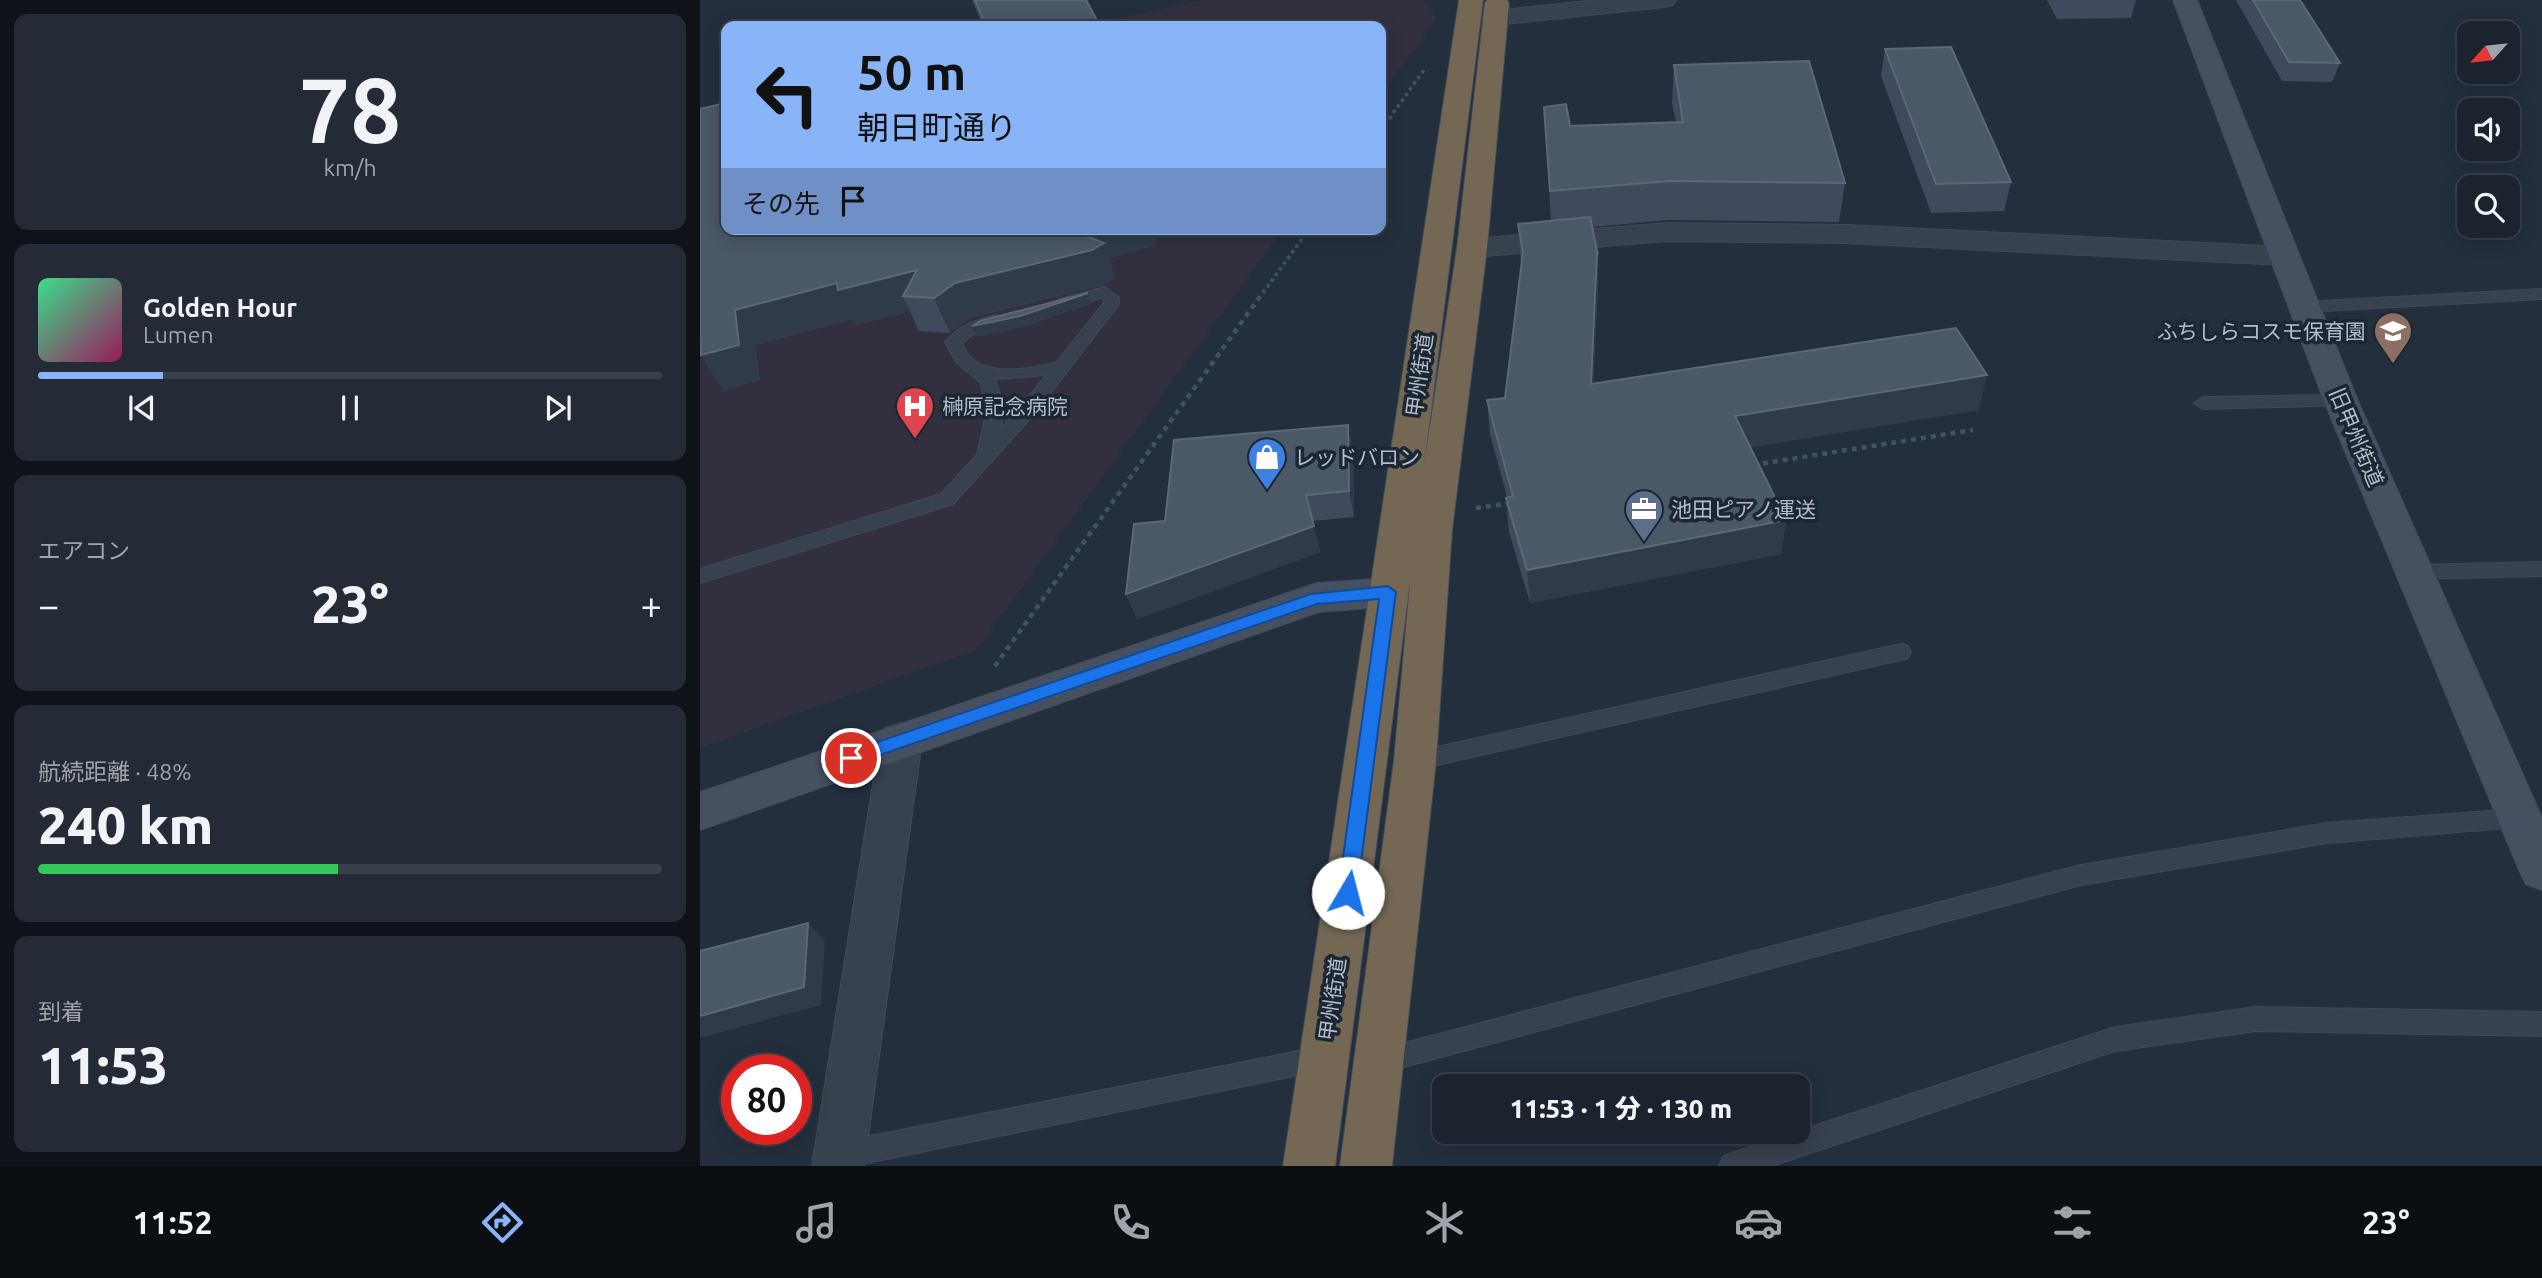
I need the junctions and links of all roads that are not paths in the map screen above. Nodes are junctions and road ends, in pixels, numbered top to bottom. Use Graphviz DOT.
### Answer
graph roads {
  1 [pos="1664,0"];
  2 [pos="2185,0"];
  3 [pos="1488,6"];
  4 [pos="1472,248"];
  5 [pos="2284,256"];
  6 [pos="2542,294"];
  7 [pos="1051,306"];
  8 [pos="2303,307"];
  9 [pos="1014,316"];
  10 [pos="1063,366"];
  11 [pos="981,372"];
  12 [pos="2341,401"];
  13 [pos="2203,403"];
  14 [pos="985,458"];
  15 [pos="2542,569"];
  16 [pos="2416,572"];
  17 [pos="700,576"];
  18 [pos="1409,590"];
  19 [pos="1901,652"];
  20 [pos="901,740"];
  21 [pos="1415,761"];
  22 [pos="700,811"];
  23 [pos="2518,818"];
  24 [pos="2542,870"];
  25 [pos="2542,1024"];
  26 [pos="1324,1058"];
  27 [pos="1378,1062"];
  28 [pos="839,1160"];
  29 [pos="1309,1166"];
  30 [pos="1366,1166"];
  31 [pos="1732,1166"];
  1 -- 3 [label="street"];
  2 -- 5 [label="main road, 旧甲州街道"];
  3 -- 4 [label="highway, 甲州街道"];
  3 -- 18 [label="highway, 甲州街道"];
  4 -- 5 [label="street"];
  4 -- 18 [label="highway, 甲州街道"];
  5 -- 8 [label="main road, 旧甲州街道"];
  6 -- 8 [label="lane"];
  7 -- 10 [label="lane"];
  8 -- 12 [label="main road, 旧甲州街道"];
  9 -- 11 [label="lane"];
  10 -- 11 [label="lane"];
  10 -- 14 [label="lane"];
  11 -- 14 [label="lane"];
  12 -- 13 [label="lane"];
  12 -- 16 [label="main road, 旧甲州街道"];
  14 -- 17 [label="lane"];
  15 -- 16 [label="lane"];
  16 -- 23 [label="main road, 旧甲州街道"];
  18 -- 20 [label="main road"];
  18 -- 21 [label="highway, 甲州街道"];
  18 -- 26 [label="highway, 甲州街道"];
  19 -- 21 [label="lane"];
  20 -- 22 [label="main road"];
  20 -- 28 [label="street"];
  21 -- 27 [label="highway, 甲州街道"];
  23 -- 24 [label="main road, 旧甲州街道"];
  23 -- 27 [label="lane"];
  25 -- 31 [label="lane"];
  26 -- 28 [label="lane"];
  26 -- 29 [label="highway, 甲州街道"];
  27 -- 30 [label="highway, 甲州街道"];
}
